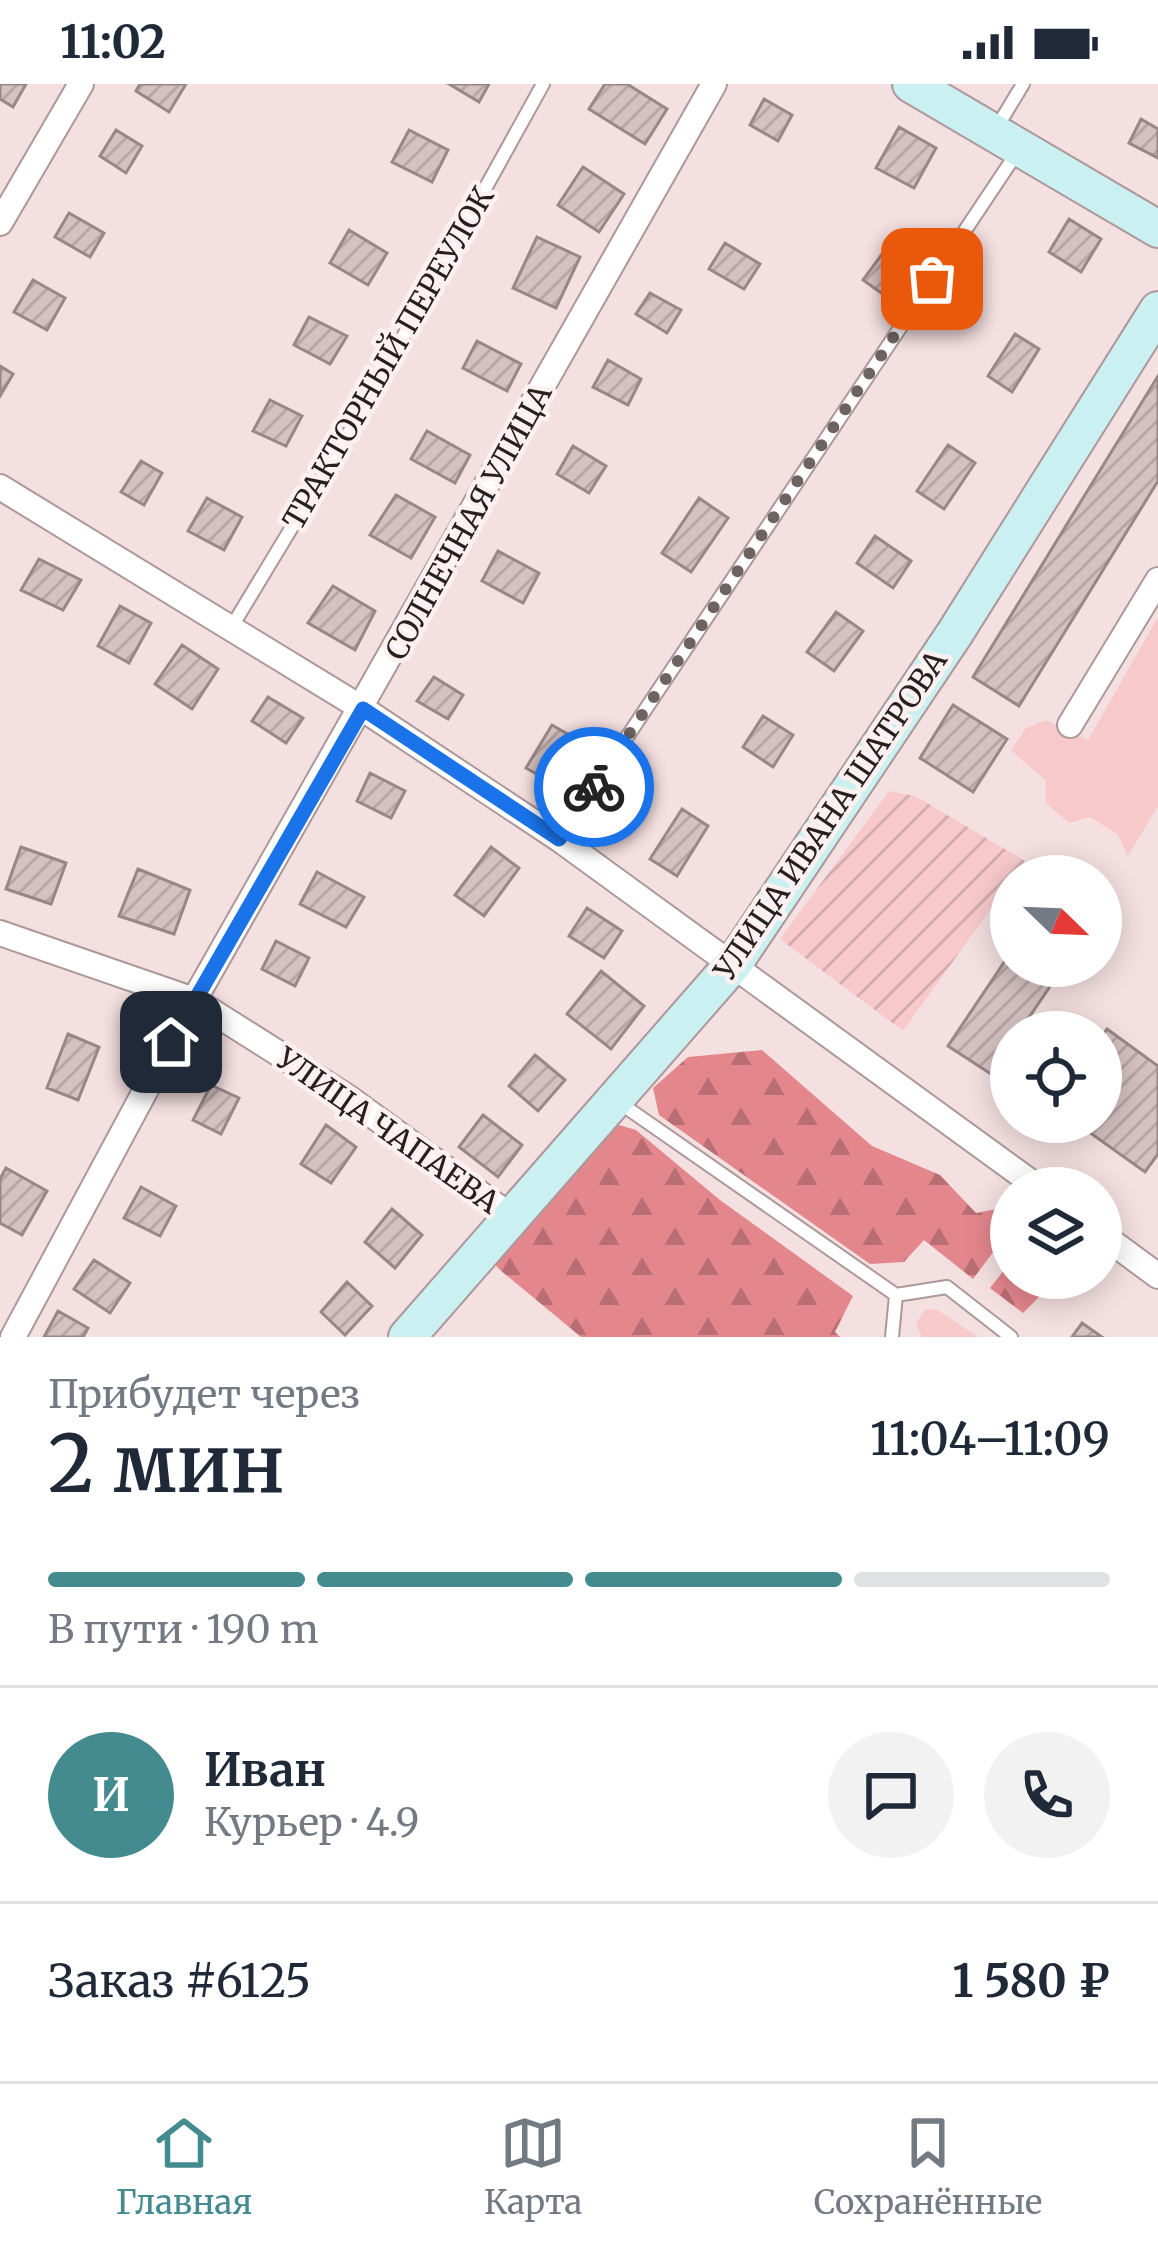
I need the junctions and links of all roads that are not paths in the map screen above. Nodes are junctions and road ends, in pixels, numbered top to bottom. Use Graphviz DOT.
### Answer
graph roads {
  1 [pos="81,84"];
  2 [pos="543,84"];
  3 [pos="714,84"];
  4 [pos="910,84"];
  5 [pos="1023,84"];
  6 [pos="1006,141"];
  7 [pos="0,223"];
  8 [pos="1158,229"];
  9 [pos="1158,310"];
  10 [pos="0,487"];
  11 [pos="1158,580"];
  12 [pos="230,629"];
  13 [pos="363,709"];
  14 [pos="1070,725"];
  15 [pos="559,839"];
  16 [pos="0,933"];
  17 [pos="734,962"];
  18 [pos="194,1000"];
  19 [pos="616,1101"];
  20 [pos="1011,1167"];
  21 [pos="512,1217"];
  22 [pos="1122,1249"];
  23 [pos="1158,1276"];
  24 [pos="896,1295"];
  25 [pos="14,1337"];
  26 [pos="407,1337"];
  27 [pos="892,1337"];
  28 [pos="1011,1337"];
  1 -- 7 [label="street"];
  2 -- 12 [label="lane, ТРАКТОРНЫЙ ПЕРЕУЛОК"];
  3 -- 13 [label="street, СОЛНЕЧНАЯ УЛИЦА"];
  4 -- 6 [label="main road"];
  5 -- 6 [label="lane"];
  6 -- 8 [label="main road"];
  6 -- 15 [label="lane"];
  9 -- 17 [label="main road, УЛИЦА ИВАНА ШАТРОВА"];
  10 -- 12 [label="street"];
  11 -- 14 [label="street"];
  12 -- 13 [label="street"];
  13 -- 15 [label="street"];
  13 -- 18 [label="street, СОЛНЕЧНАЯ УЛИЦА"];
  15 -- 17 [label="street"];
  16 -- 18 [label="street, УЛИЦА ЧАПАЕВА"];
  17 -- 19 [label="main road, УЛИЦА ИВАНА ШАТРОВА"];
  17 -- 20 [label="street"];
  18 -- 21 [label="street, УЛИЦА ЧАПАЕВА"];
  18 -- 25 [label="street, СОЛНЕЧНАЯ УЛИЦА"];
  19 -- 21 [label="main road, УЛИЦА ИВАНА ШАТРОВА"];
  19 -- 24 [label="lane"];
  21 -- 26 [label="main road, УЛИЦА ИВАНА ШАТРОВА"];
  22 -- 23 [label="street"];
  24 -- 27 [label="lane"];
  24 -- 28 [label="lane"];
}
